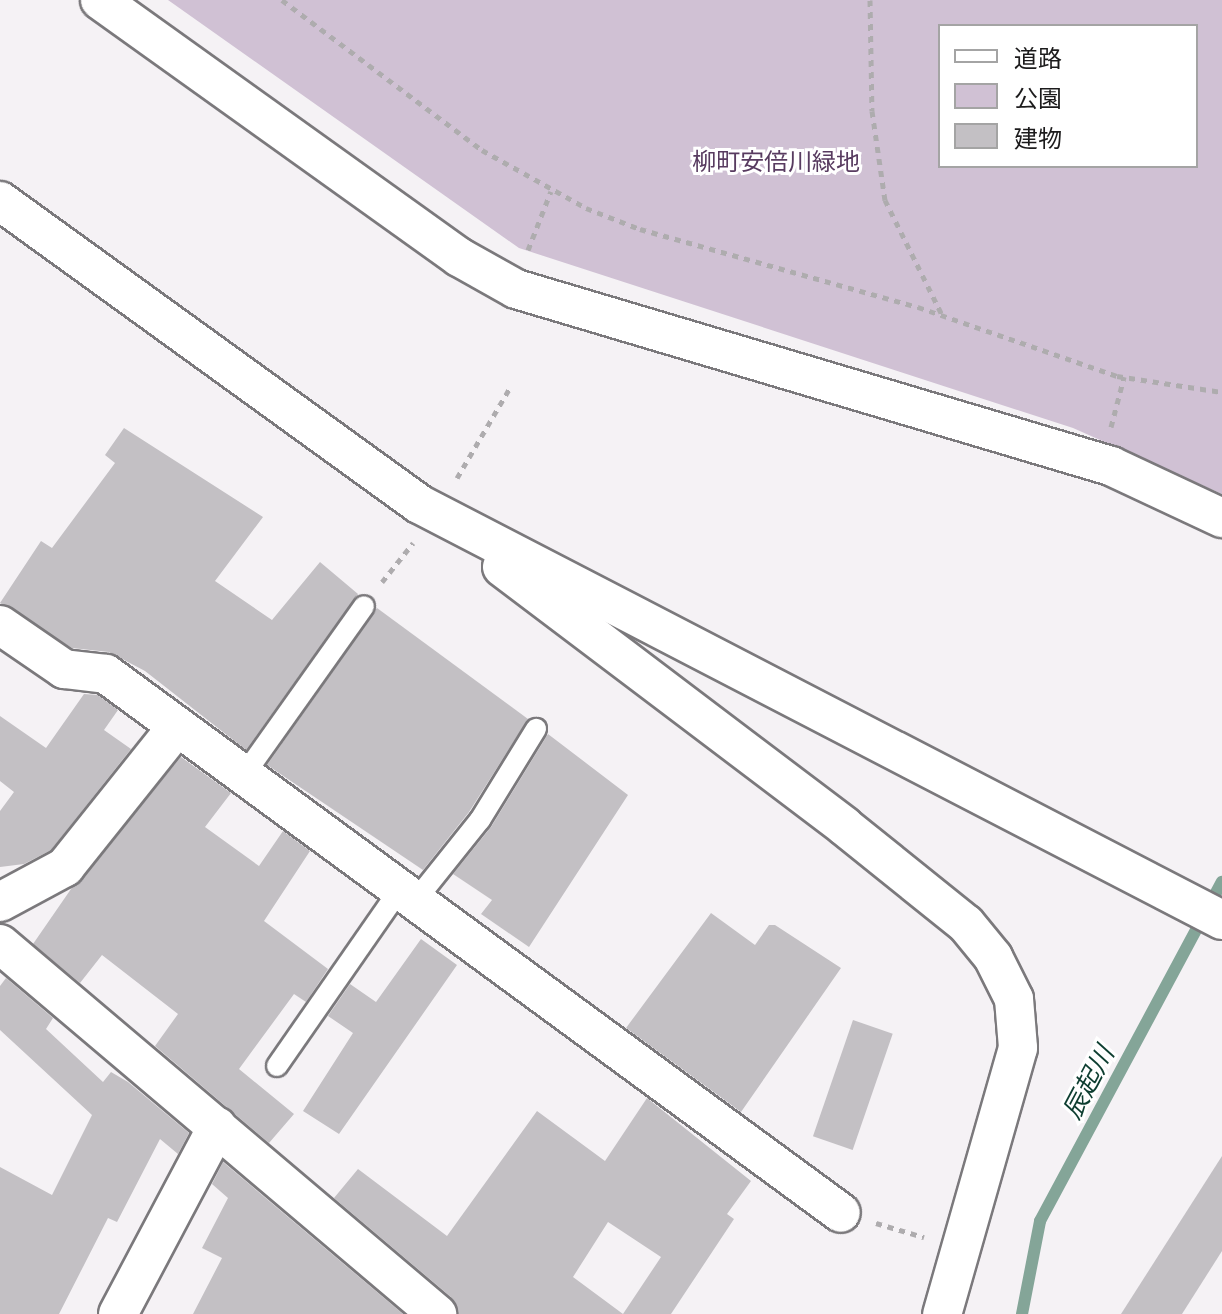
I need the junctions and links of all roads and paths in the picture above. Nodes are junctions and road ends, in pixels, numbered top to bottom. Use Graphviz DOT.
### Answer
graph roads {
  1 [pos="100,0"];
  2 [pos="282,0"];
  3 [pos="870,0"];
  4 [pos="551,191"];
  5 [pos="0,201"];
  6 [pos="512,287"];
  7 [pos="942,315"];
  8 [pos="1124,377"];
  9 [pos="1222,392"];
  10 [pos="1101,463"];
  11 [pos="419,504"];
  12 [pos="1222,518"];
  13 [pos="364,606"];
  14 [pos="0,625"];
  15 [pos="176,728"];
  16 [pos="536,729"];
  17 [pos="244,775"];
  18 [pos="408,895"];
  19 [pos="0,902"];
  20 [pos="1222,920"];
  21 [pos="0,944"];
  22 [pos="277,1066"];
  23 [pos="217,1127"];
  24 [pos="841,1213"];
  25 [pos="960,1247"];
  26 [pos="118,1314"];
  27 [pos="437,1314"];
  28 [pos="942,1314"];
  1 -- 6 [label="street"];
  2 -- 4 [label="path"];
  3 -- 7 [label="path"];
  4 -- 6 [label="path"];
  4 -- 7 [label="path"];
  5 -- 11 [label="street"];
  6 -- 10 [label="street"];
  7 -- 8 [label="path"];
  8 -- 9 [label="path"];
  8 -- 10 [label="path"];
  10 -- 12 [label="street"];
  11 -- 20 [label="street"];
  11 -- 25 [label="street"];
  13 -- 17 [label="lane"];
  14 -- 15 [label="street"];
  15 -- 17 [label="street"];
  15 -- 19 [label="street"];
  16 -- 18 [label="lane"];
  17 -- 18 [label="street"];
  18 -- 22 [label="lane"];
  18 -- 24 [label="street"];
  21 -- 23 [label="street"];
  23 -- 26 [label="street"];
  23 -- 27 [label="street"];
  24 -- 25 [label="path"];
  25 -- 28 [label="street"];
}
